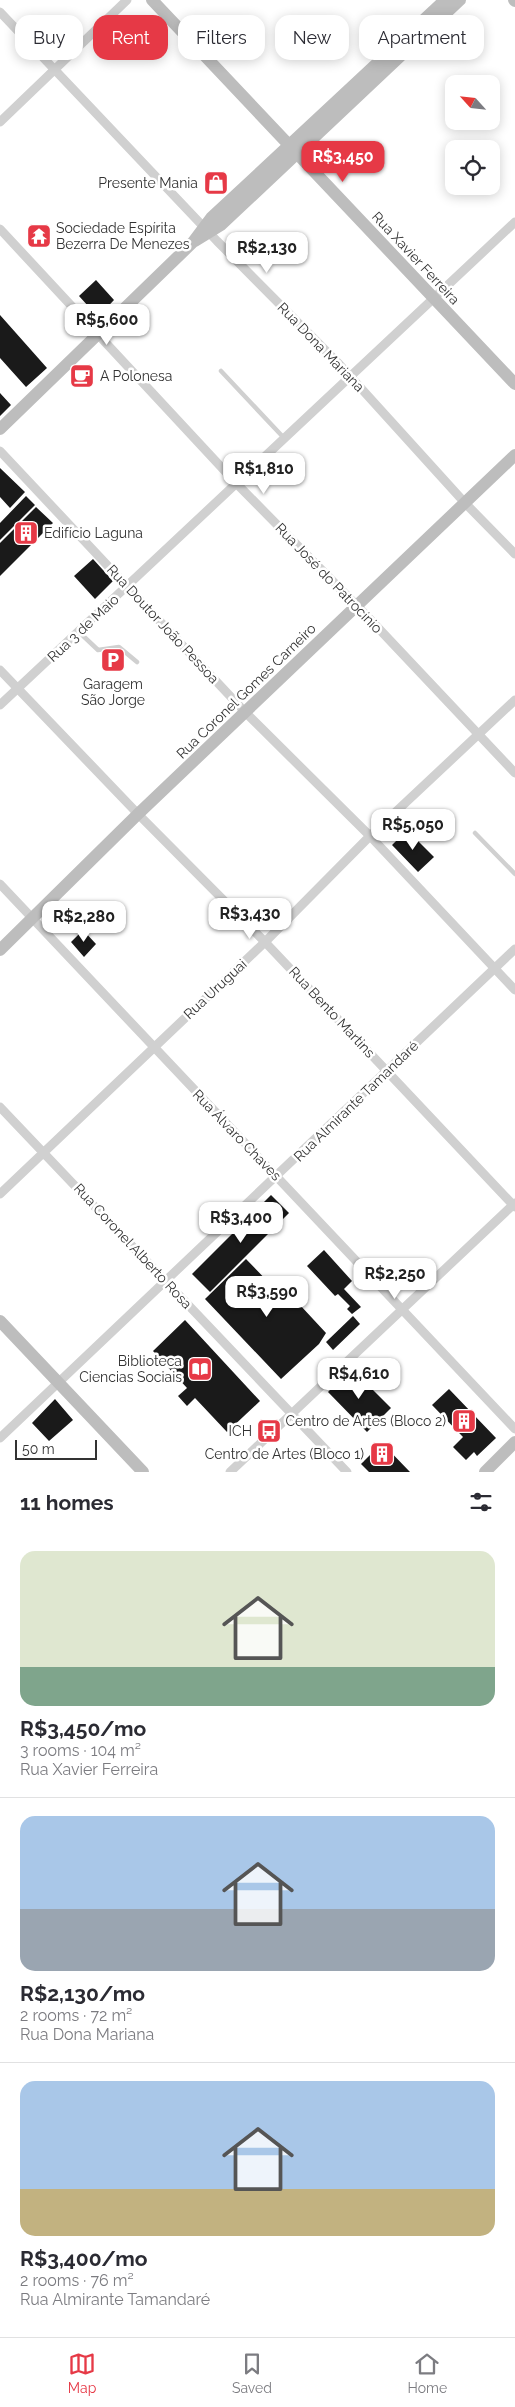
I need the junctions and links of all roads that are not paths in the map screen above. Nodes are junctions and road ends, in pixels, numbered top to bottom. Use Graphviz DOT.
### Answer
graph roads {
  1 [pos="127,0"];
  2 [pos="152,0"];
  3 [pos="445,0"];
  4 [pos="458,0"];
  5 [pos="0,12"];
  6 [pos="54,69"];
  7 [pos="0,122"];
  8 [pos="293,149"];
  9 [pos="515,222"];
  10 [pos="0,229"];
  11 [pos="206,229"];
  12 [pos="434,298"];
  13 [pos="100,334"];
  14 [pos="221,371"];
  15 [pos="350,376"];
  16 [pos="515,384"];
  17 [pos="0,429"];
  18 [pos="284,438"];
  19 [pos="0,451"];
  20 [pos="515,455"];
  21 [pos="236,483"];
  22 [pos="465,503"];
  23 [pos="515,554"];
  24 [pos="129,586"];
  25 [pos="357,606"];
  26 [pos="79,632"];
  27 [pos="137,662"];
  28 [pos="0,670"];
  29 [pos="18,688"];
  30 [pos="515,700"];
  31 [pos="0,705"];
  32 [pos="246,713"];
  33 [pos="479,735"];
  34 [pos="515,773"];
  35 [pos="138,814"];
  36 [pos="475,833"];
  37 [pos="370,836"];
  38 [pos="515,874"];
  39 [pos="0,884"];
  40 [pos="33,919"];
  41 [pos="265,942"];
  42 [pos="515,949"];
  43 [pos="0,950"];
  44 [pos="495,969"];
  45 [pos="515,990"];
  46 [pos="152,1048"];
  47 [pos="387,1071"];
  48 [pos="0,1107"];
  49 [pos="44,1152"];
  50 [pos="277,1176"];
  51 [pos="0,1194"];
  52 [pos="514,1205"];
  53 [pos="167,1282"];
  54 [pos="403,1309"];
  55 [pos="0,1321"];
  56 [pos="59,1384"];
  57 [pos="292,1415"];
  58 [pos="515,1429"];
  59 [pos="0,1438"];
  60 [pos="515,1442"];
  61 [pos="143,1472"];
  62 [pos="230,1472"];
  63 [pos="347,1472"];
  64 [pos="485,1472"];
  1 -- 6 [label="street"];
  2 -- 8 [label="street, Rua Xavier Ferreira"];
  3 -- 8 [label="street"];
  4 -- 8 [label="street"];
  5 -- 6 [label="street, Rua Dona Mariana"];
  6 -- 7 [label="street"];
  6 -- 11 [label="street, Rua Dona Mariana"];
  8 -- 11 [label="street"];
  8 -- 12 [label="street, Rua Xavier Ferreira"];
  9 -- 12 [label="street, Rua 3 de Maio"];
  10 -- 13 [label="street, Rua José do Patrocínio"];
  11 -- 13 [label="street"];
  11 -- 15 [label="street, Rua Dona Mariana"];
  12 -- 15 [label="street, Rua 3 de Maio"];
  12 -- 16 [label="street, Rua Xavier Ferreira"];
  13 -- 17 [label="street"];
  13 -- 21 [label="street, Rua José do Patrocínio"];
  14 -- 18 [label="lane"];
  15 -- 18 [label="street, Rua 3 de Maio"];
  15 -- 22 [label="street, Rua Dona Mariana"];
  18 -- 21 [label="street, Rua 3 de Maio"];
  19 -- 24 [label="street, Rua Doutor João Pessoa"];
  20 -- 22 [label="street, Rua Coronel Gomes Carneiro"];
  21 -- 24 [label="street, Rua 3 de Maio"];
  21 -- 25 [label="street, Rua José do Patrocínio"];
  22 -- 23 [label="street, Rua Dona Mariana"];
  22 -- 25 [label="street, Rua Coronel Gomes Carneiro"];
  24 -- 26 [label="street, Rua 3 de Maio"];
  24 -- 32 [label="street, Rua Doutor João Pessoa"];
  25 -- 32 [label="street, Rua Coronel Gomes Carneiro"];
  25 -- 33 [label="street, Rua José do Patrocínio"];
  26 -- 27 [label="lane"];
  26 -- 29 [label="street, Rua 3 de Maio"];
  28 -- 29 [label="street, Rua Bento Martins"];
  29 -- 31 [label="street, Rua 3 de Maio"];
  29 -- 35 [label="street, Rua Bento Martins"];
  30 -- 33 [label="street, Rua Uruguai"];
  32 -- 35 [label="street, Rua Coronel Gomes Carneiro"];
  32 -- 37 [label="street, Rua Doutor João Pessoa"];
  33 -- 34 [label="street, Rua José do Patrocínio"];
  33 -- 37 [label="street, Rua Uruguai"];
  35 -- 40 [label="street, Rua Coronel Gomes Carneiro"];
  35 -- 41 [label="street, Rua Bento Martins"];
  36 -- 38 [label="lane"];
  37 -- 41 [label="street, Rua Uruguai"];
  37 -- 44 [label="street, Rua Doutor João Pessoa"];
  39 -- 40 [label="street, Rua Álvaro Chaves"];
  40 -- 43 [label="street, Rua Coronel Gomes Carneiro"];
  40 -- 46 [label="street, Rua Álvaro Chaves"];
  41 -- 46 [label="street, Rua Uruguai"];
  41 -- 47 [label="street, Rua Bento Martins"];
  42 -- 44 [label="street, Rua Almirante Tamandaré"];
  44 -- 45 [label="street, Rua Doutor João Pessoa"];
  44 -- 47 [label="street, Rua Almirante Tamandaré"];
  46 -- 49 [label="street, Rua Uruguai"];
  46 -- 50 [label="street, Rua Álvaro Chaves"];
  47 -- 50 [label="street, Rua Almirante Tamandaré"];
  47 -- 52 [label="street, Rua Bento Martins"];
  48 -- 49 [label="street, Rua Coronel Alberto Rosa"];
  49 -- 51 [label="street, Rua Uruguai"];
  49 -- 53 [label="street, Rua Coronel Alberto Rosa"];
  50 -- 53 [label="street, Rua Almirante Tamandaré"];
  50 -- 54 [label="street, Rua Álvaro Chaves"];
  52 -- 54 [label="street"];
  53 -- 56 [label="street, Rua Almirante Tamandaré"];
  53 -- 57 [label="street, Rua Coronel Alberto Rosa"];
  54 -- 57 [label="street"];
  54 -- 58 [label="street, Rua Álvaro Chaves"];
  55 -- 56 [label="street"];
  56 -- 59 [label="street, Rua Almirante Tamandaré"];
  56 -- 61 [label="street"];
  57 -- 62 [label="street"];
  57 -- 63 [label="street, Rua Coronel Alberto Rosa"];
  60 -- 64 [label="street"];
}
